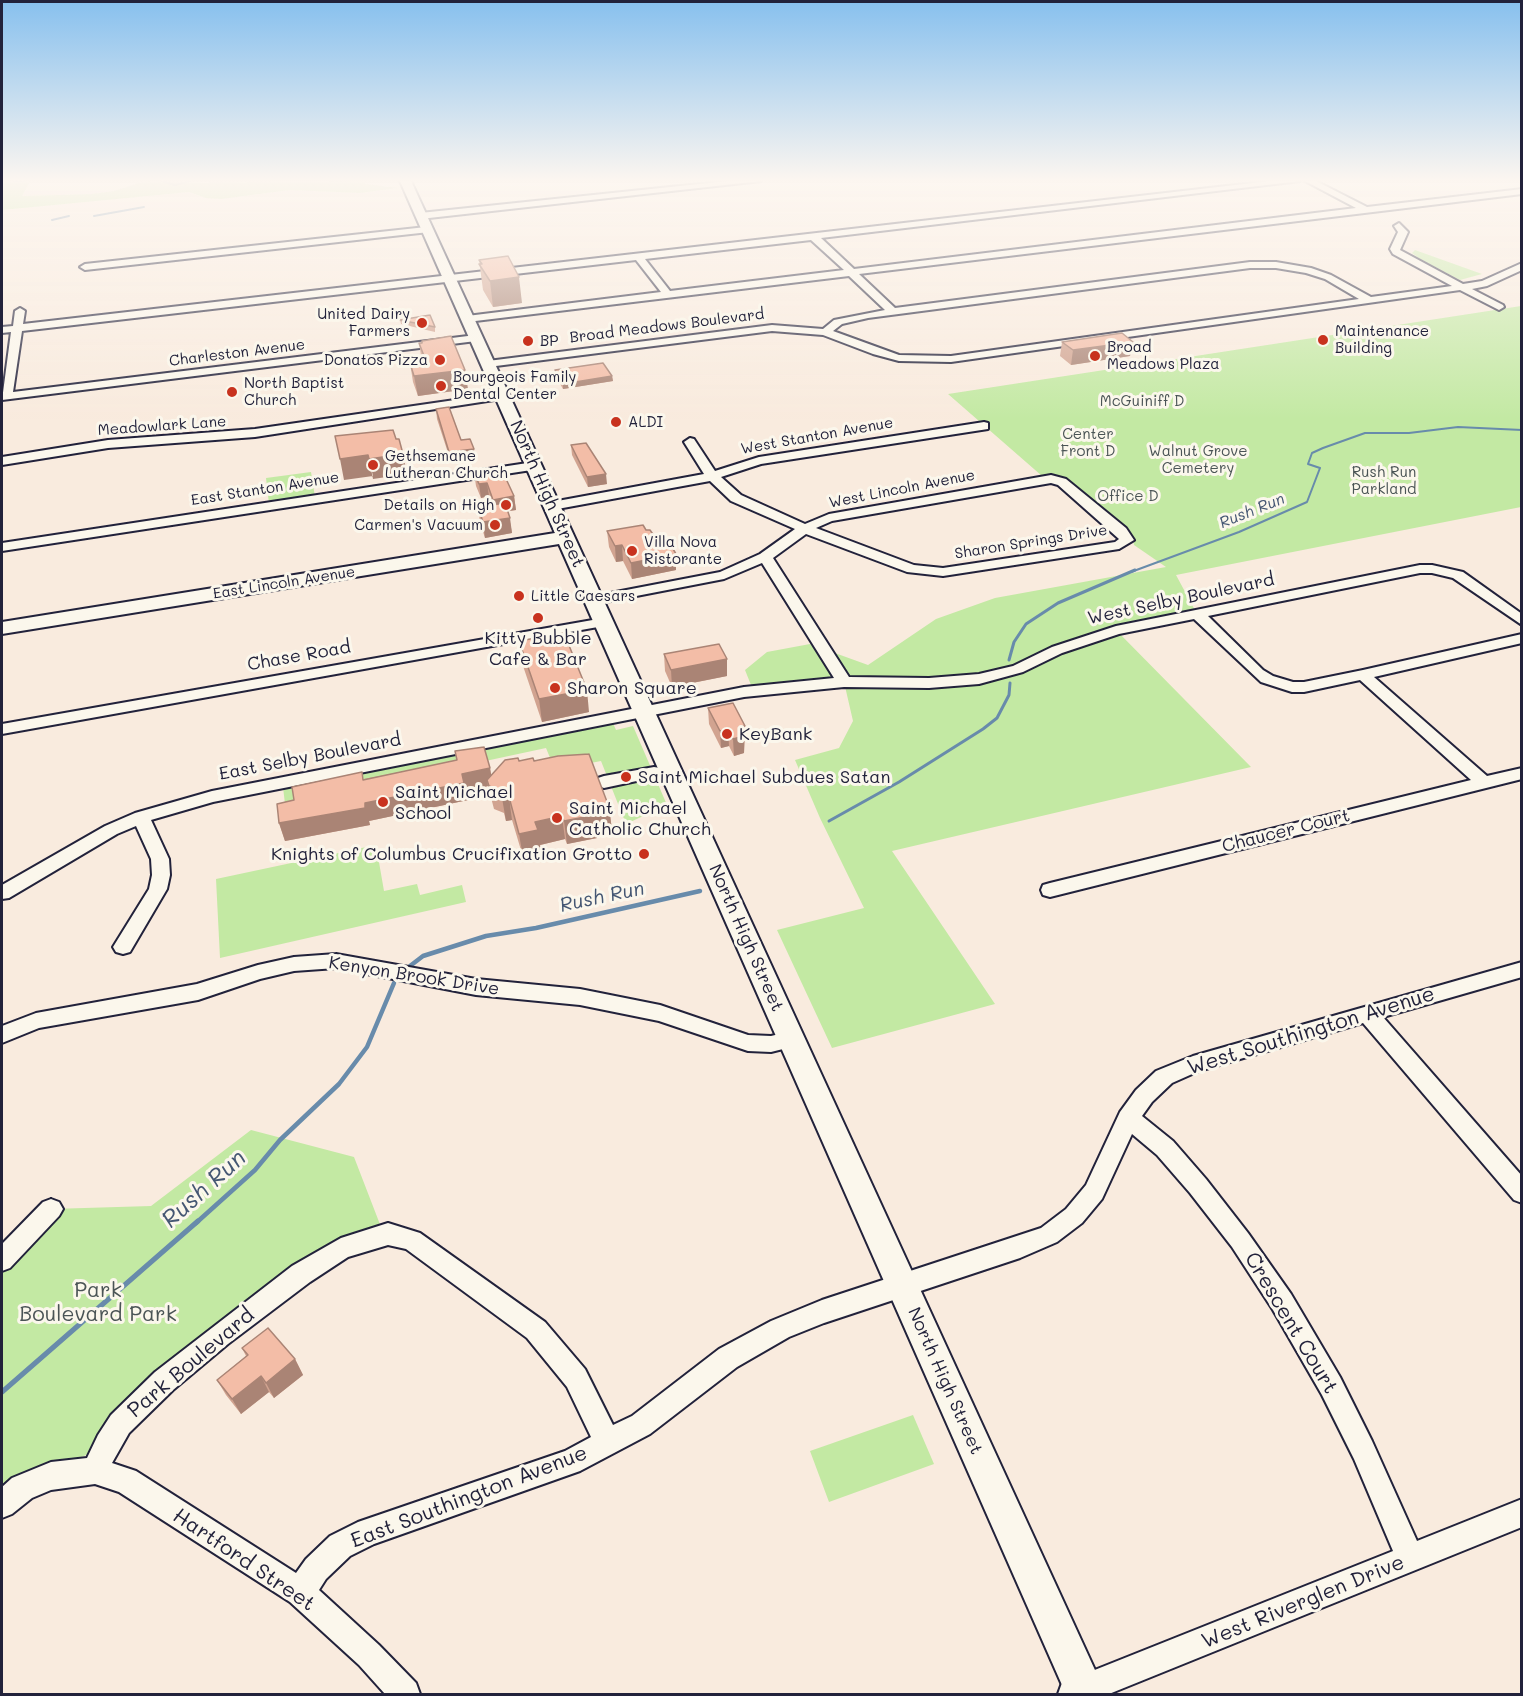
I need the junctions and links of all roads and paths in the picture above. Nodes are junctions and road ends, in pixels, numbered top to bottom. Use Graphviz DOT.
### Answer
graph roads {
  1 [pos="148,260"];
  2 [pos="440,260"];
  3 [pos="612,260"];
  4 [pos="641,260"];
  5 [pos="838,260"];
  6 [pos="957,260"];
  7 [pos="1411,260"];
  8 [pos="1521,266"];
  9 [pos="85,267"];
  10 [pos="852,273"];
  11 [pos="449,279"];
  12 [pos="1461,287"];
  13 [pos="668,295"];
  14 [pos="1369,300"];
  15 [pos="1499,307"];
  16 [pos="20,311"];
  17 [pos="892,311"];
  18 [pos="467,320"];
  19 [pos="18,328"];
  20 [pos="2,330"];
  21 [pos="825,332"];
  22 [pos="476,338"];
  23 [pos="488,364"];
  24 [pos="502,396"];
  25 [pos="4,397"];
  26 [pos="984,426"];
  27 [pos="690,442"];
  28 [pos="2,461"];
  29 [pos="534,466"];
  30 [pos="712,476"];
  31 [pos="552,506"];
  32 [pos="805,528"];
  33 [pos="566,537"];
  34 [pos="1125,543"];
  35 [pos="2,547"];
  36 [pos="765,557"];
  37 [pos="595,600"];
  38 [pos="1197,614"];
  39 [pos="1521,621"];
  40 [pos="604,622"];
  41 [pos="2,628"];
  42 [pos="1521,638"];
  43 [pos="1363,675"];
  44 [pos="844,682"];
  45 [pos="644,711"];
  46 [pos="2,729"];
  47 [pos="654,771"];
  48 [pos="1521,773"];
  49 [pos="604,782"];
  50 [pos="1483,782"];
  51 [pos="141,817"];
  52 [pos="1050,890"];
  53 [pos="2,893"];
  54 [pos="123,947"];
  55 [pos="1521,969"];
  56 [pos="1367,1013"];
  57 [pos="2,1035"];
  58 [pos="792,1039"];
  59 [pos="1128,1118"];
  60 [pos="1521,1193"];
  61 [pos="51,1209"];
  62 [pos="2,1260"];
  63 [pos="902,1285"];
  64 [pos="608,1443"];
  65 [pos="95,1471"];
  66 [pos="2,1504"];
  67 [pos="1521,1513"];
  68 [pos="1410,1558"];
  69 [pos="300,1592"];
  70 [pos="1081,1693"];
  71 [pos="405,1695"];
  1 -- 9 [label="street"];
  2 -- 11 [label="main road, North High Street"];
  3 -- 11 [label="street"];
  4 -- 13 [label="street"];
  5 -- 10 [label="street"];
  6 -- 10 [label="street"];
  7 -- 12 [label="street"];
  8 -- 12 [label="street, Broad Meadows Boulevard"];
  10 -- 13 [label="street"];
  10 -- 17 [label="street"];
  11 -- 18 [label="main road, North High Street"];
  11 -- 19 [label="street"];
  12 -- 14 [label="street, Broad Meadows Boulevard"];
  12 -- 15 [label="street"];
  13 -- 18 [label="street"];
  14 -- 17 [label="street"];
  14 -- 21 [label="street, Broad Meadows Boulevard"];
  16 -- 19 [label="street"];
  17 -- 21 [label="street"];
  18 -- 22 [label="main road, North High Street"];
  19 -- 20 [label="street"];
  19 -- 25 [label="street"];
  21 -- 23 [label="street, Broad Meadows Boulevard"];
  22 -- 23 [label="main road, North High Street"];
  22 -- 25 [label="street, Charleston Avenue"];
  23 -- 24 [label="main road, North High Street"];
  24 -- 28 [label="street, Meadowlark Lane"];
  24 -- 29 [label="main road, North High Street"];
  26 -- 30 [label="street, West Stanton Avenue"];
  27 -- 30 [label="street, Sharon Springs Drive"];
  29 -- 31 [label="main road, North High Street"];
  29 -- 35 [label="street, East Stanton Avenue"];
  30 -- 31 [label="street, West Stanton Avenue"];
  30 -- 32 [label="street, Sharon Springs Drive"];
  31 -- 33 [label="main road, North High Street"];
  32 -- 34 [label="street, Sharon Springs Drive"];
  32 -- 34 [label="street, West Lincoln Avenue"];
  32 -- 36 [label="street, West Lincoln Avenue"];
  33 -- 37 [label="main road, North High Street"];
  33 -- 41 [label="main road, East Lincoln Avenue"];
  36 -- 37 [label="street, West Lincoln Avenue"];
  36 -- 44 [label="street"];
  37 -- 40 [label="main road, North High Street"];
  38 -- 39 [label="street, West Selby Boulevard"];
  38 -- 43 [label="street"];
  38 -- 44 [label="street, West Selby Boulevard"];
  40 -- 45 [label="main road, North High Street"];
  40 -- 46 [label="street, Chase Road"];
  42 -- 43 [label="street"];
  43 -- 50 [label="street"];
  44 -- 45 [label="street, West Selby Boulevard"];
  45 -- 51 [label="street, East Selby Boulevard"];
  45 -- 58 [label="main road, North High Street"];
  47 -- 49 [label="street"];
  48 -- 50 [label="street, Chaucer Court"];
  50 -- 52 [label="street, Chaucer Court"];
  51 -- 53 [label="street, East Selby Boulevard"];
  51 -- 54 [label="street"];
  55 -- 56 [label="street, West Southington Avenue"];
  56 -- 59 [label="street, West Southington Avenue"];
  56 -- 60 [label="street"];
  57 -- 58 [label="street, Kenyon Brook Drive"];
  58 -- 63 [label="main road, North High Street"];
  59 -- 63 [label="street, West Southington Avenue"];
  59 -- 68 [label="street, Crescent Court"];
  61 -- 62 [label="street"];
  63 -- 64 [label="street, East Southington Avenue"];
  63 -- 70 [label="main road, North High Street"];
  64 -- 65 [label="street, Park Boulevard"];
  64 -- 69 [label="street, East Southington Avenue"];
  65 -- 66 [label="street"];
  65 -- 69 [label="street, Hartford Street"];
  67 -- 68 [label="street, West Riverglen Drive"];
  68 -- 70 [label="street, West Riverglen Drive"];
  69 -- 71 [label="street, Hartford Street"];
}
